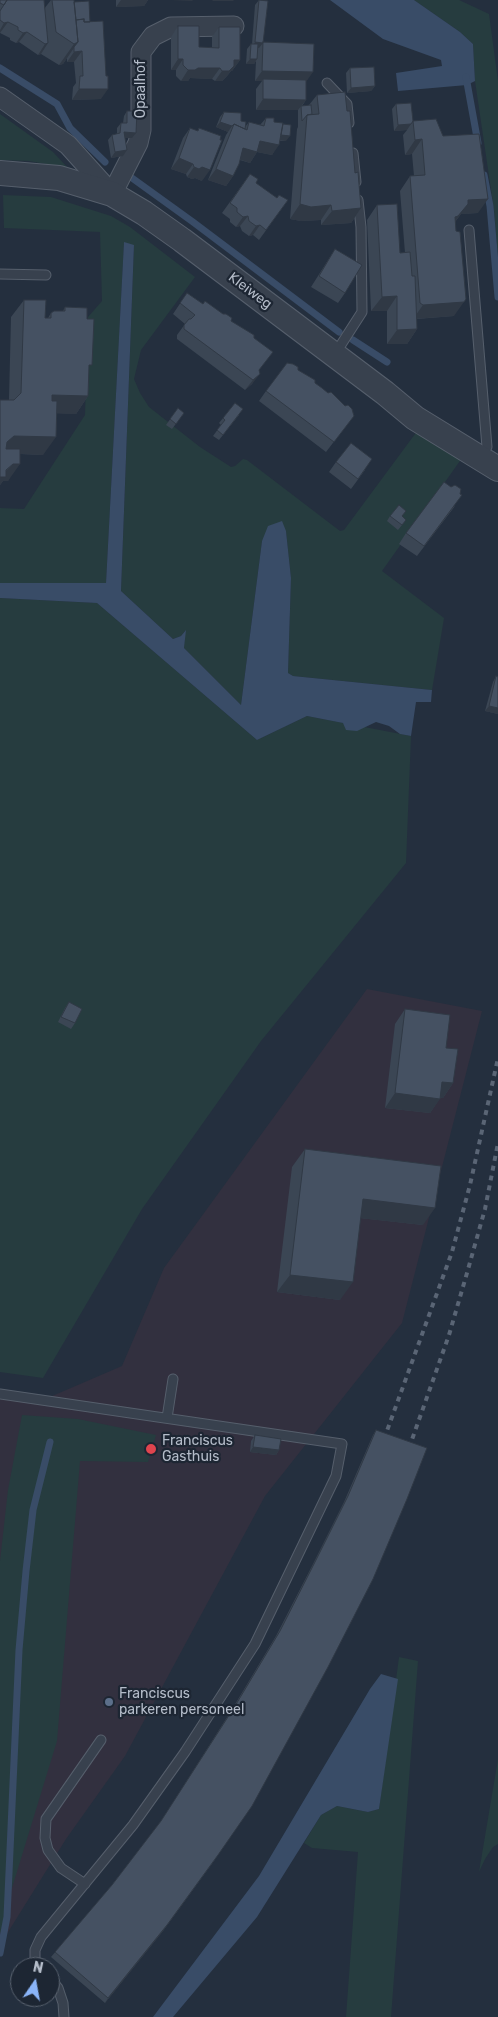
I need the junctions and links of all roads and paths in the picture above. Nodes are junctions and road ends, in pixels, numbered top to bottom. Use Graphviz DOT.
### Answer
graph roads {
  1 [pos="234,26"];
  2 [pos="326,83"];
  3 [pos="0,97"];
  4 [pos="0,173"];
  5 [pos="112,194"];
  6 [pos="469,230"];
  7 [pos="0,274"];
  8 [pos="46,275"];
  9 [pos="334,354"];
  10 [pos="385,392"];
  11 [pos="492,450"];
  12 [pos="498,469"];
  13 [pos="173,1379"];
  14 [pos="0,1394"];
  15 [pos="166,1418"];
  16 [pos="101,1740"];
  17 [pos="84,1884"];
  18 [pos="35,1957"];
  19 [pos="60,1994"];
  20 [pos="64,2017"];
  1 -- 5 [label="street, Opaalhof"];
  2 -- 9 [label="lane"];
  3 -- 5 [label="street, Kleiweg"];
  4 -- 5 [label="street, Kleiweg"];
  5 -- 9 [label="street, Kleiweg"];
  6 -- 11 [label="lane"];
  7 -- 8 [label="lane"];
  9 -- 10 [label="street, Kleiweg"];
  10 -- 11 [label="street, Kleiweg"];
  10 -- 12 [label="street, Kleiweg"];
  13 -- 15 [label="lane"];
  14 -- 15 [label="lane"];
  15 -- 17 [label="lane"];
  16 -- 17 [label="lane"];
  17 -- 18 [label="lane"];
  19 -- 20 [label="lane"];
}
